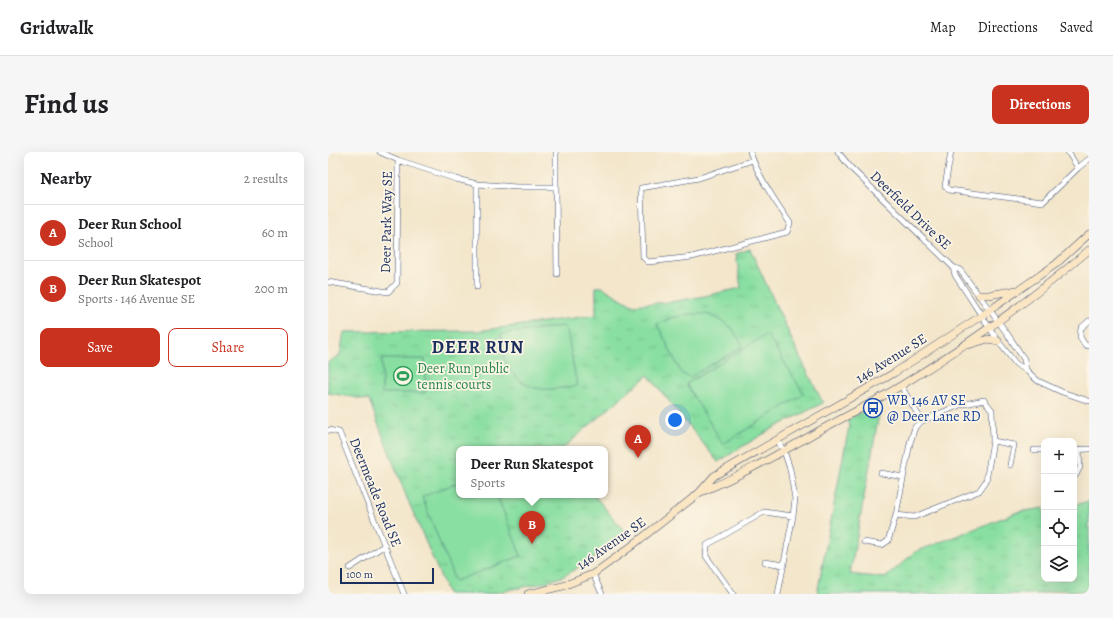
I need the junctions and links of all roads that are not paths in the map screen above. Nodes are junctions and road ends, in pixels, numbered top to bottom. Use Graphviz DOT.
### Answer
graph roads {
  1 [pos="380,152"];
  2 [pos="556,152"];
  3 [pos="750,152"];
  4 [pos="838,152"];
  5 [pos="951,152"];
  6 [pos="1068,152"];
  7 [pos="1089,159"];
  8 [pos="398,160"];
  9 [pos="753,160"];
  10 [pos="1078,168"];
  11 [pos="477,184"];
  12 [pos="556,187"];
  13 [pos="1089,234"];
  14 [pos="1089,250"];
  15 [pos="953,268"];
  16 [pos="556,274"];
  17 [pos="328,282"];
  18 [pos="477,287"];
  19 [pos="1021,289"];
  20 [pos="979,295"];
  21 [pos="990,310"];
  22 [pos="982,316"];
  23 [pos="998,321"];
  24 [pos="1089,321"];
  25 [pos="990,326"];
  26 [pos="998,341"];
  27 [pos="1089,346"];
  28 [pos="960,347"];
  29 [pos="1026,370"];
  30 [pos="901,386"];
  31 [pos="1089,400"];
  32 [pos="922,421"];
  33 [pos="328,430"];
  34 [pos="777,440"];
  35 [pos="994,441"];
  36 [pos="1089,449"];
  37 [pos="1034,450"];
  38 [pos="1041,450"];
  39 [pos="1077,450"];
  40 [pos="784,451"];
  41 [pos="1010,465"];
  42 [pos="881,473"];
  43 [pos="1077,473"];
  44 [pos="903,477"];
  45 [pos="699,493"];
  46 [pos="896,515"];
  47 [pos="793,516"];
  48 [pos="864,542"];
  49 [pos="384,545"];
  50 [pos="765,562"];
  51 [pos="784,565"];
  52 [pos="350,568"];
  53 [pos="593,574"];
  54 [pos="404,594"];
  55 [pos="528,594"];
  56 [pos="602,594"];
  57 [pos="733,594"];
  58 [pos="778,594"];
  1 -- 8 [label="street"];
  2 -- 12 [label="street"];
  3 -- 9 [label="street"];
  4 -- 15 [label="street, Deerfield Drive SE"];
  5 -- 10 [label="street"];
  6 -- 10 [label="street"];
  7 -- 10 [label="street"];
  8 -- 11 [label="street"];
  8 -- 17 [label="street, Deer Park Way SE"];
  9 -- 9 [label="street"];
  11 -- 12 [label="street"];
  11 -- 18 [label="street"];
  12 -- 16 [label="street"];
  13 -- 19 [label="street, 146 Avenue SE"];
  14 -- 23 [label="street, 146 Avenue SE"];
  15 -- 20 [label="street, Deerfield Drive SE"];
  15 -- 22 [label="street, Deerfield Drive SE"];
  19 -- 20 [label="street"];
  19 -- 21 [label="street, 146 Avenue SE"];
  20 -- 21 [label="street, Deerfield Drive SE"];
  21 -- 22 [label="street, 146 Avenue SE"];
  21 -- 23 [label="street, Deerfield Drive SE"];
  22 -- 25 [label="street, Deerfield Drive SE"];
  22 -- 34 [label="street, 146 Avenue SE"];
  23 -- 25 [label="street, 146 Avenue SE"];
  23 -- 29 [label="street, Deerfield Drive SE"];
  24 -- 27 [label="street"];
  25 -- 26 [label="street, Deerfield Drive SE"];
  25 -- 28 [label="street, 146 Avenue SE"];
  26 -- 28 [label="street"];
  26 -- 29 [label="street, Deerfield Drive SE"];
  28 -- 30 [label="street, 146 Avenue SE"];
  29 -- 31 [label="street, Deerfield Drive SE"];
  30 -- 32 [label="street"];
  30 -- 40 [label="street, 146 Avenue SE"];
  32 -- 35 [label="street"];
  32 -- 44 [label="street"];
  33 -- 49 [label="street, Deermeade Road SE"];
  34 -- 40 [label="street"];
  34 -- 45 [label="street, 146 Avenue SE"];
  35 -- 41 [label="street"];
  35 -- 46 [label="street"];
  36 -- 39 [label="street"];
  37 -- 38 [label="street"];
  39 -- 43 [label="street"];
  40 -- 45 [label="street, 146 Avenue SE"];
  40 -- 47 [label="street"];
  42 -- 44 [label="street"];
  44 -- 46 [label="street"];
  45 -- 53 [label="street, 146 Avenue SE"];
  46 -- 48 [label="street"];
  47 -- 51 [label="street"];
  47 -- 57 [label="street"];
  49 -- 52 [label="street"];
  49 -- 54 [label="street, Deermeade Road SE"];
  50 -- 51 [label="street"];
  51 -- 58 [label="street"];
  53 -- 55 [label="street, 146 Avenue SE"];
  53 -- 56 [label="street"];
}
